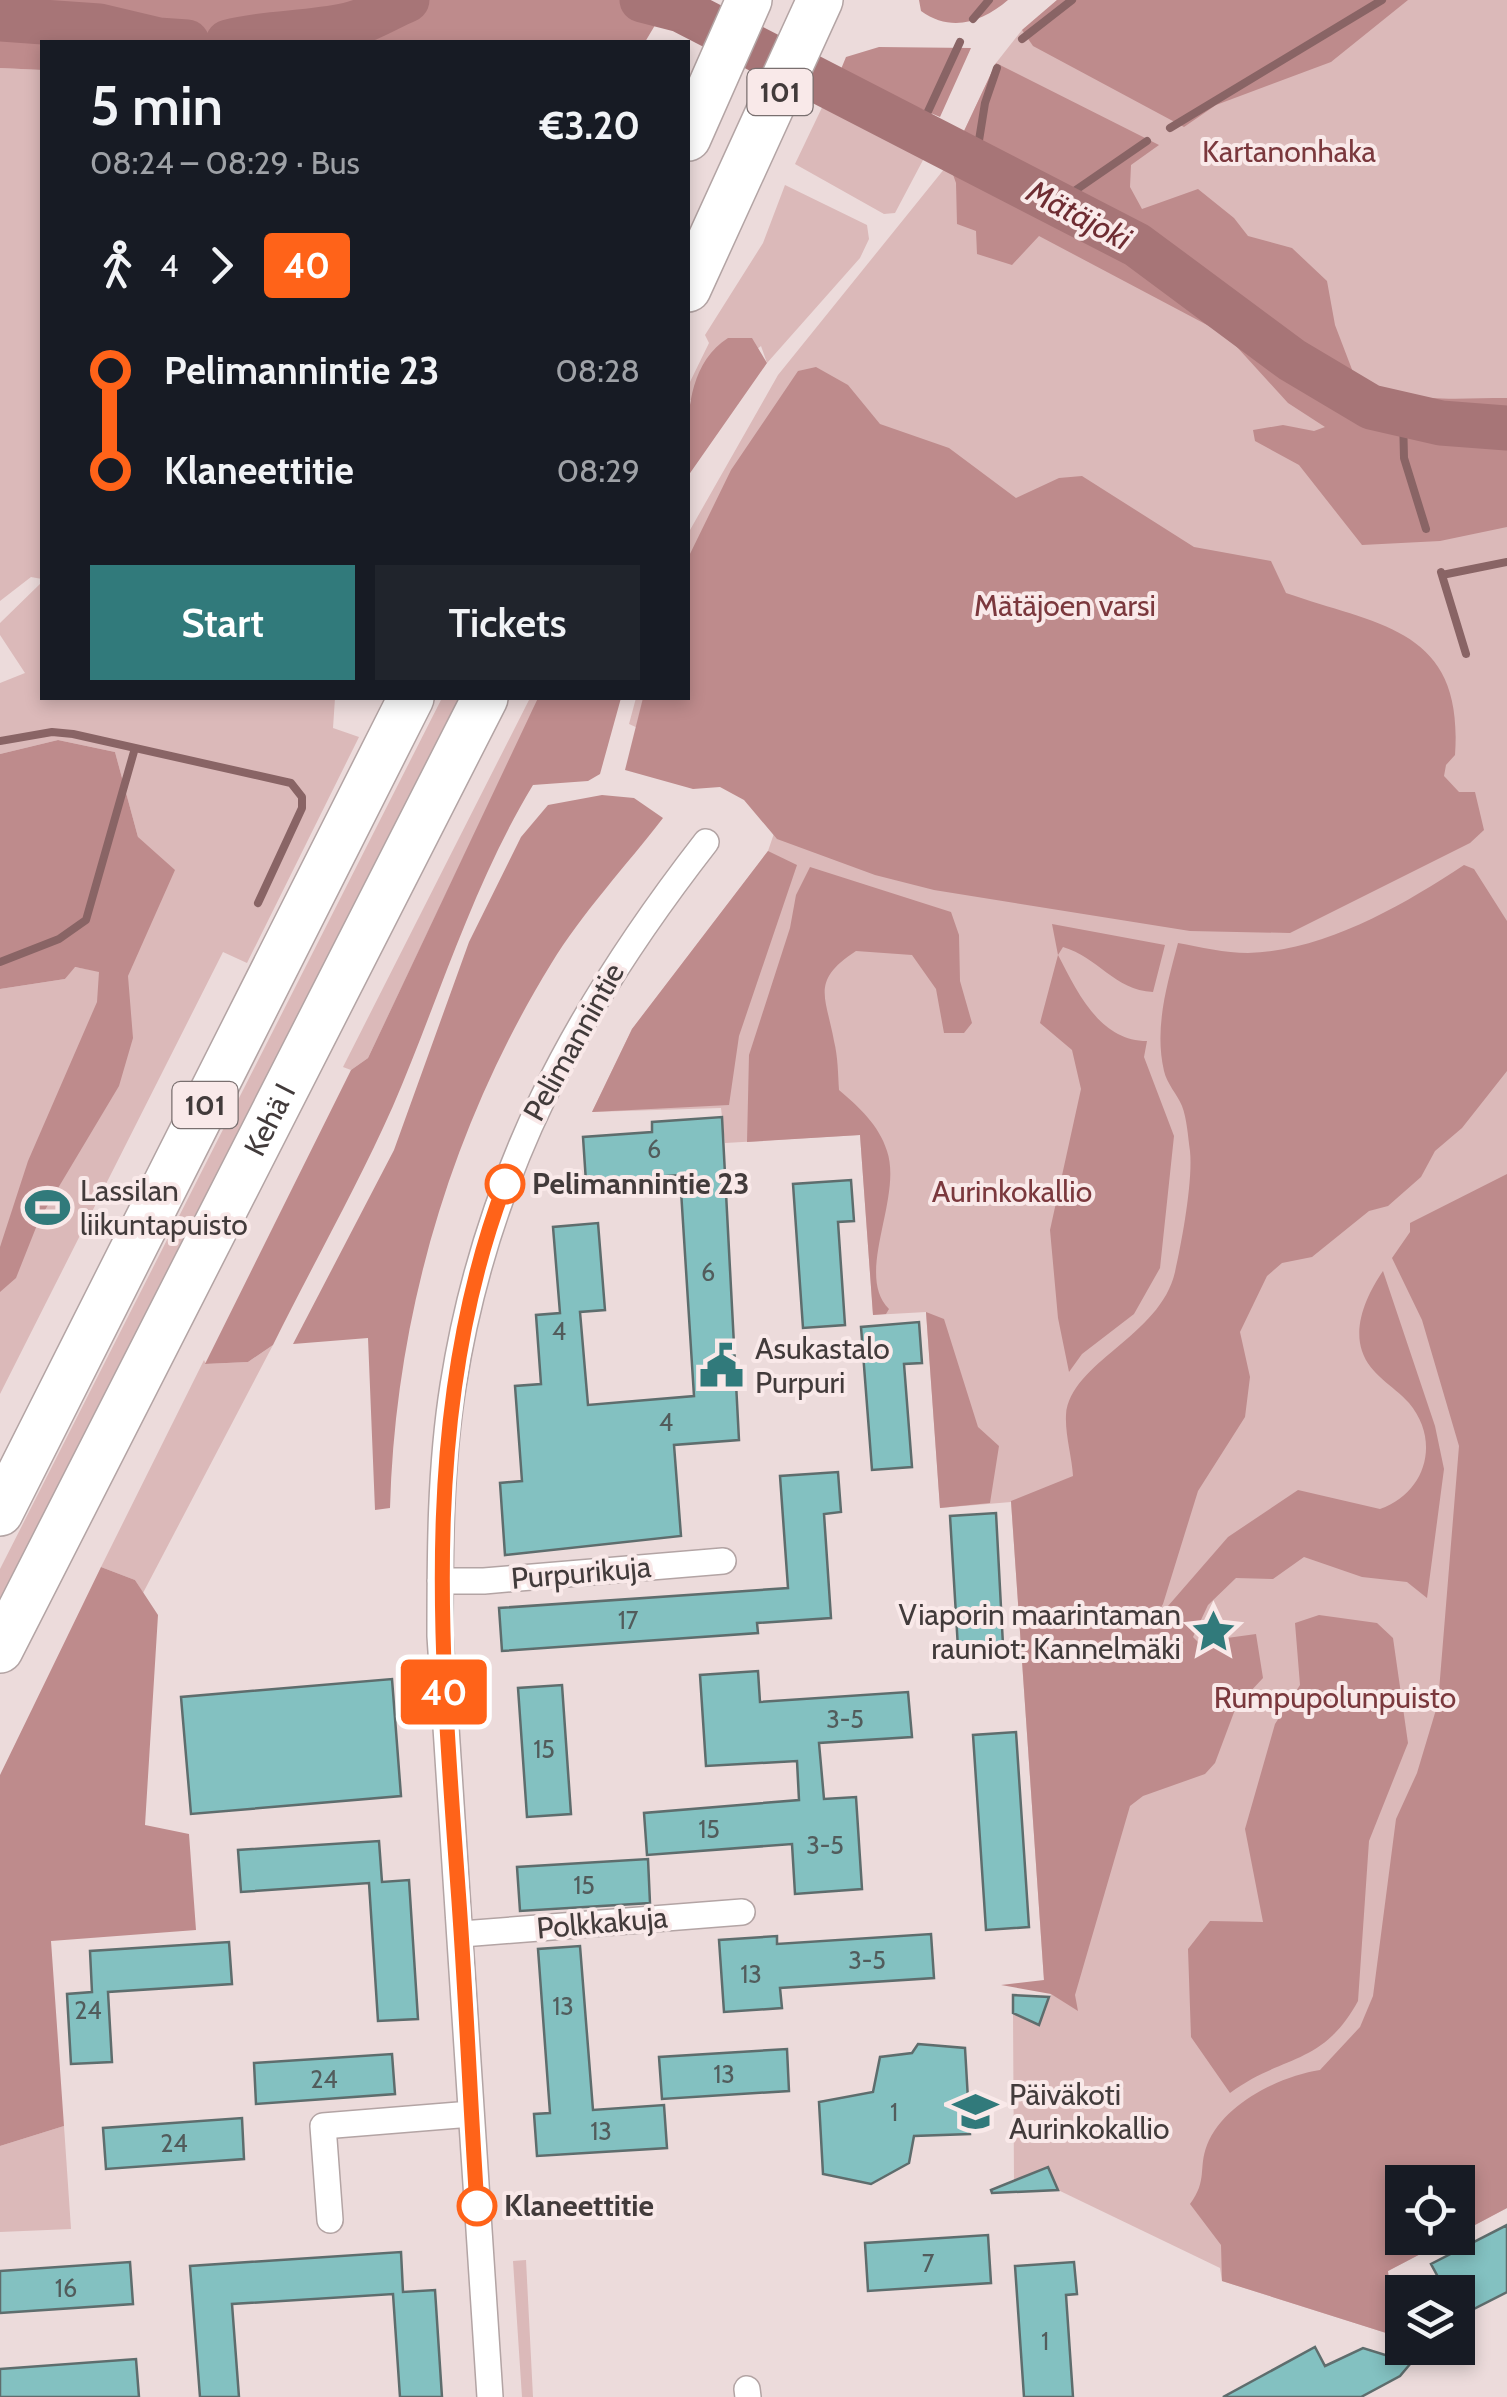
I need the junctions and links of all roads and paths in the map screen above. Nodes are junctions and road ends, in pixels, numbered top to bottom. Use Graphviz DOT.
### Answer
graph roads {
  1 [pos="749,0"];
  2 [pos="820,0"];
  3 [pos="690,133"];
  4 [pos="690,285"];
  5 [pos="410,700"];
  6 [pos="485,700"];
  7 [pos="706,842"];
  8 [pos="0,1513"];
  9 [pos="722,1561"];
  10 [pos="440,1581"];
  11 [pos="0,1650"];
  12 [pos="742,1912"];
  13 [pos="462,1934"];
  14 [pos="471,2114"];
  15 [pos="330,2220"];
  16 [pos="490,2397"];
  1 -- 3 [label="highway, 101"];
  2 -- 4 [label="highway, 101"];
  5 -- 8 [label="highway, 101"];
  6 -- 11 [label="highway, Kehä I / 101"];
  7 -- 10 [label="street, Pelimannintie"];
  9 -- 10 [label="street, Purpurikuja"];
  10 -- 13 [label="street, Pelimannintie"];
  12 -- 13 [label="street, Polkkakuja"];
  13 -- 14 [label="street, Pelimannintie"];
  14 -- 15 [label="street"];
  14 -- 16 [label="street, Pelimannintie"];
}
